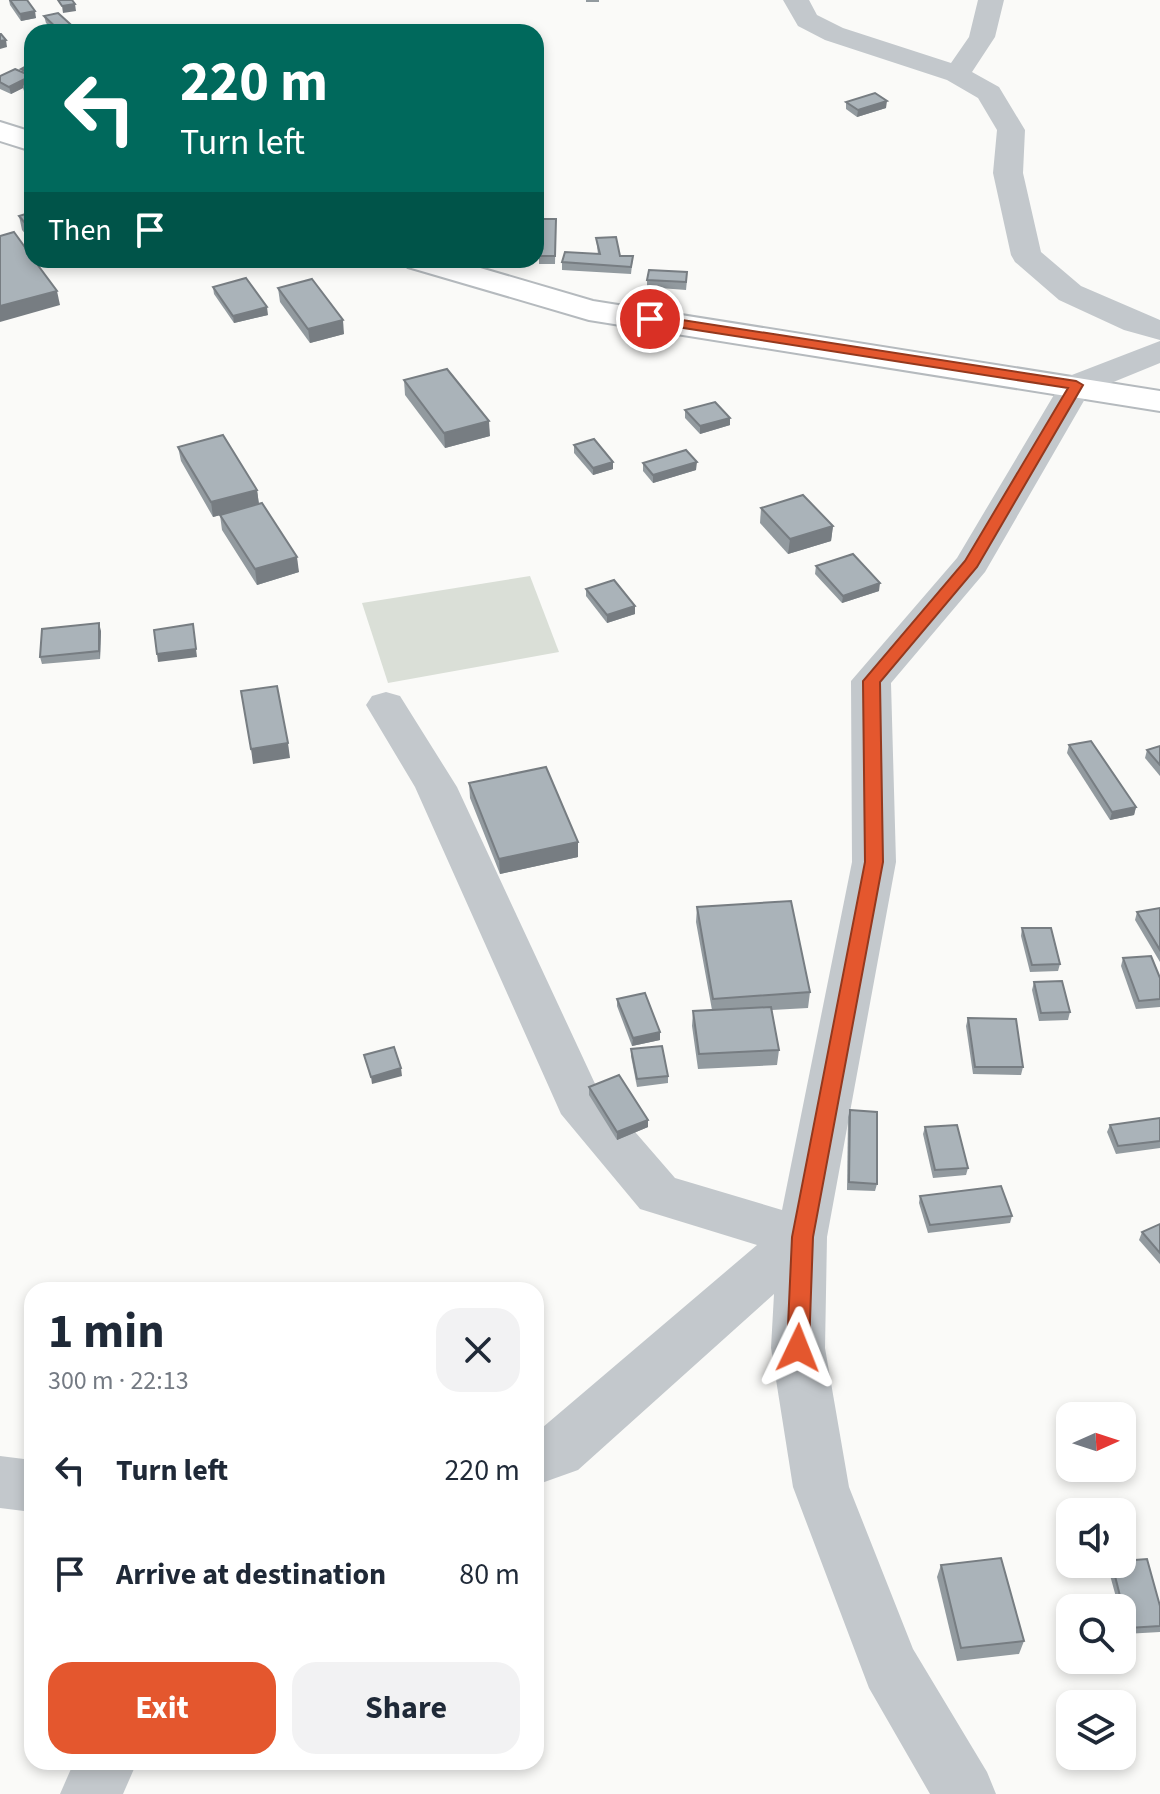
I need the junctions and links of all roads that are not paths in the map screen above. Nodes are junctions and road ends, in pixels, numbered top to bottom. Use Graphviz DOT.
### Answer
graph roads {
  1 [pos="796,0"];
  2 [pos="991,0"];
  3 [pos="957,74"];
  4 [pos="0,131"];
  5 [pos="24,139"];
  6 [pos="446,268"];
  7 [pos="1160,330"];
  8 [pos="1160,351"];
  9 [pos="1076,385"];
  10 [pos="1160,401"];
  11 [pos="386,705"];
  12 [pos="802,1237"];
  13 [pos="544,1456"];
  14 [pos="0,1482"];
  15 [pos="24,1485"];
  16 [pos="102,1770"];
  17 [pos="91,1794"];
  18 [pos="965,1794"];
  1 -- 3 [label="street"];
  2 -- 3 [label="street"];
  3 -- 7 [label="street"];
  4 -- 5 [label="main road"];
  6 -- 9 [label="main road"];
  8 -- 9 [label="street"];
  9 -- 10 [label="main road"];
  9 -- 12 [label="street"];
  11 -- 12 [label="street"];
  12 -- 13 [label="street"];
  12 -- 18 [label="street"];
  14 -- 15 [label="street"];
  16 -- 17 [label="street"];
}
